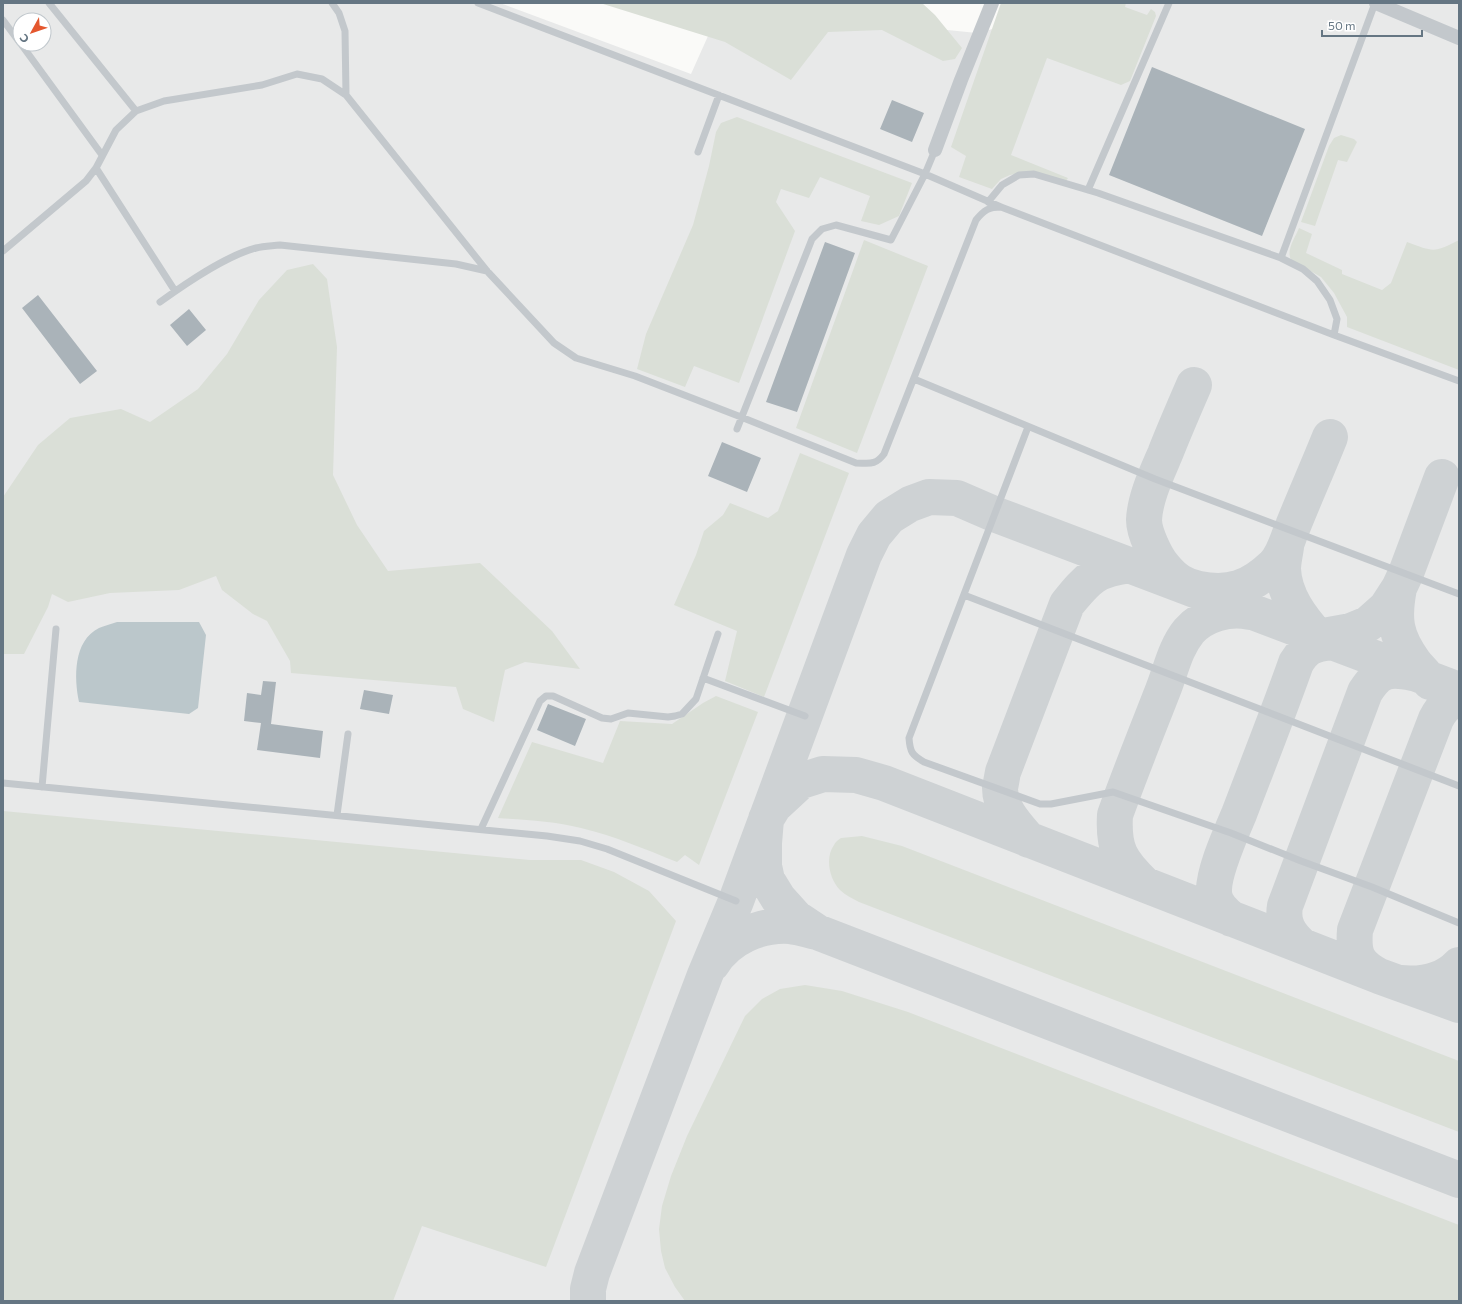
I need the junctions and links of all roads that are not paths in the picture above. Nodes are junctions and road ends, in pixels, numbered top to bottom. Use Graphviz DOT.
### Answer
graph roads {
  1 [pos="49,3"];
  2 [pos="332,3"];
  3 [pos="478,3"];
  4 [pos="992,3"];
  5 [pos="1169,3"];
  6 [pos="1375,3"];
  7 [pos="3,20"];
  8 [pos="12,33"];
  9 [pos="1459,38"];
  10 [pos="26,52"];
  11 [pos="346,95"];
  12 [pos="720,95"];
  13 [pos="136,111"];
  14 [pos="935,150"];
  15 [pos="698,152"];
  16 [pos="102,155"];
  17 [pos="96,168"];
  18 [pos="925,174"];
  19 [pos="1088,190"];
  20 [pos="988,202"];
  21 [pos="1001,207"];
  22 [pos="3,251"];
  23 [pos="1281,258"];
  24 [pos="488,271"];
  25 [pos="175,291"];
  26 [pos="160,302"];
  27 [pos="1334,335"];
  28 [pos="914,379"];
  29 [pos="1459,381"];
  30 [pos="741,417"];
  31 [pos="1028,427"];
  32 [pos="737,429"];
  33 [pos="1459,594"];
  34 [pos="964,595"];
  35 [pos="56,629"];
  36 [pos="718,634"];
  37 [pos="703,678"];
  38 [pos="805,716"];
  39 [pos="348,734"];
  40 [pos="3,783"];
  41 [pos="42,786"];
  42 [pos="1459,786"];
  43 [pos="336,815"];
  44 [pos="481,829"];
  45 [pos="736,901"];
  46 [pos="1459,923"];
  1 -- 13 [label="lane"];
  2 -- 11 [label="lane"];
  3 -- 12 [label="lane"];
  4 -- 14 [label="street"];
  5 -- 19 [label="lane"];
  6 -- 9 [label="street"];
  6 -- 23 [label="lane"];
  7 -- 8 [label="lane"];
  10 -- 16 [label="lane"];
  11 -- 13 [label="lane"];
  11 -- 24 [label="lane"];
  12 -- 15 [label="lane"];
  12 -- 18 [label="lane"];
  13 -- 16 [label="lane"];
  14 -- 18 [label="lane"];
  16 -- 17 [label="lane"];
  17 -- 22 [label="lane"];
  17 -- 25 [label="lane"];
  18 -- 20 [label="lane"];
  18 -- 30 [label="lane"];
  19 -- 20 [label="lane"];
  19 -- 23 [label="lane"];
  20 -- 21 [label="lane"];
  21 -- 27 [label="lane"];
  21 -- 28 [label="lane"];
  23 -- 27 [label="lane"];
  24 -- 25 [label="lane"];
  24 -- 30 [label="lane"];
  25 -- 26 [label="lane"];
  27 -- 29 [label="lane"];
  28 -- 30 [label="lane"];
  28 -- 31 [label="lane"];
  30 -- 32 [label="lane"];
  31 -- 33 [label="lane"];
  31 -- 34 [label="lane"];
  34 -- 42 [label="lane"];
  34 -- 46 [label="lane"];
  35 -- 41 [label="lane"];
  36 -- 37 [label="lane"];
  37 -- 38 [label="lane"];
  37 -- 44 [label="lane"];
  39 -- 43 [label="lane"];
  40 -- 41 [label="lane"];
  41 -- 43 [label="lane"];
  43 -- 44 [label="lane"];
  44 -- 45 [label="lane"];
}
